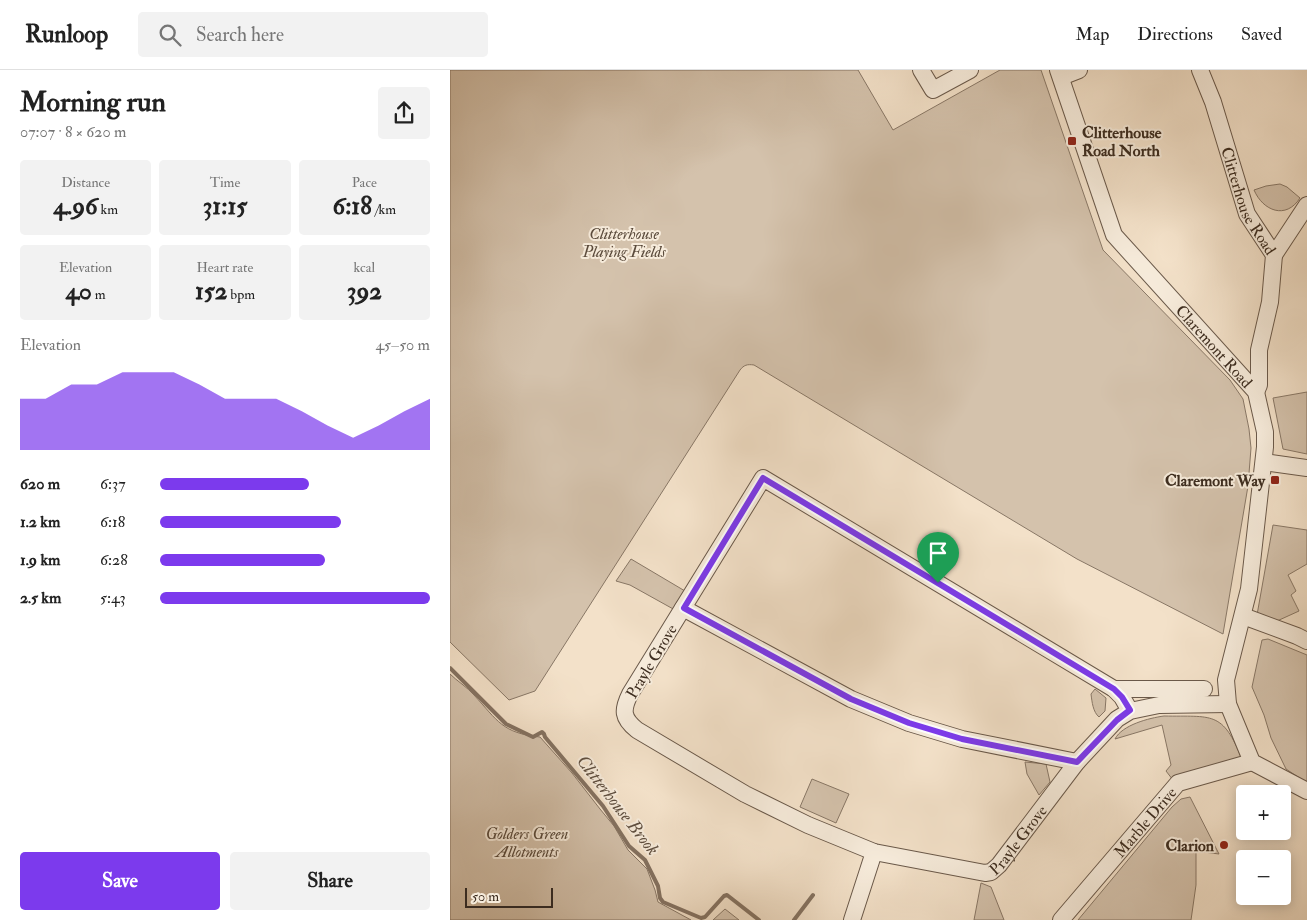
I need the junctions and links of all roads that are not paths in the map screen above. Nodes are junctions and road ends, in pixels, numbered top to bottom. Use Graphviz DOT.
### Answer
graph roads {
  1 [pos="921,70"];
  2 [pos="970,70"];
  3 [pos="1079,70"];
  4 [pos="1200,70"];
  5 [pos="1060,74"];
  6 [pos="1307,205"];
  7 [pos="1274,255"];
  8 [pos="1256,392"];
  9 [pos="1264,462"];
  10 [pos="1307,468"];
  11 [pos="684,608"];
  12 [pos="1243,616"];
  13 [pos="1307,641"];
  14 [pos="1114,689"];
  15 [pos="1204,689"];
  16 [pos="1228,704"];
  17 [pos="1130,710"];
  18 [pos="1077,762"];
  19 [pos="1252,762"];
  20 [pos="1307,791"];
  21 [pos="874,852"];
  22 [pos="852,920"];
  23 [pos="1061,920"];
  1 -- 2 [label="street"];
  3 -- 5 [label="street"];
  4 -- 7 [label="street, Clitterhouse Road"];
  5 -- 8 [label="street, Claremont Road"];
  6 -- 7 [label="street"];
  7 -- 8 [label="street, Clitterhouse Road"];
  8 -- 9 [label="street, Claremont Road"];
  9 -- 10 [label="street"];
  9 -- 12 [label="street, Claremont Road"];
  11 -- 14 [label="street, Prayle Grove"];
  11 -- 18 [label="street"];
  11 -- 21 [label="street, Prayle Grove"];
  12 -- 13 [label="street"];
  12 -- 16 [label="street, Claremont Road"];
  14 -- 15 [label="street"];
  14 -- 17 [label="street, Prayle Grove"];
  16 -- 17 [label="street"];
  16 -- 19 [label="street, Claremont Road"];
  17 -- 18 [label="street, Prayle Grove"];
  18 -- 21 [label="street, Prayle Grove"];
  19 -- 20 [label="street"];
  19 -- 23 [label="street, Marble Drive"];
  21 -- 22 [label="street"];
}
